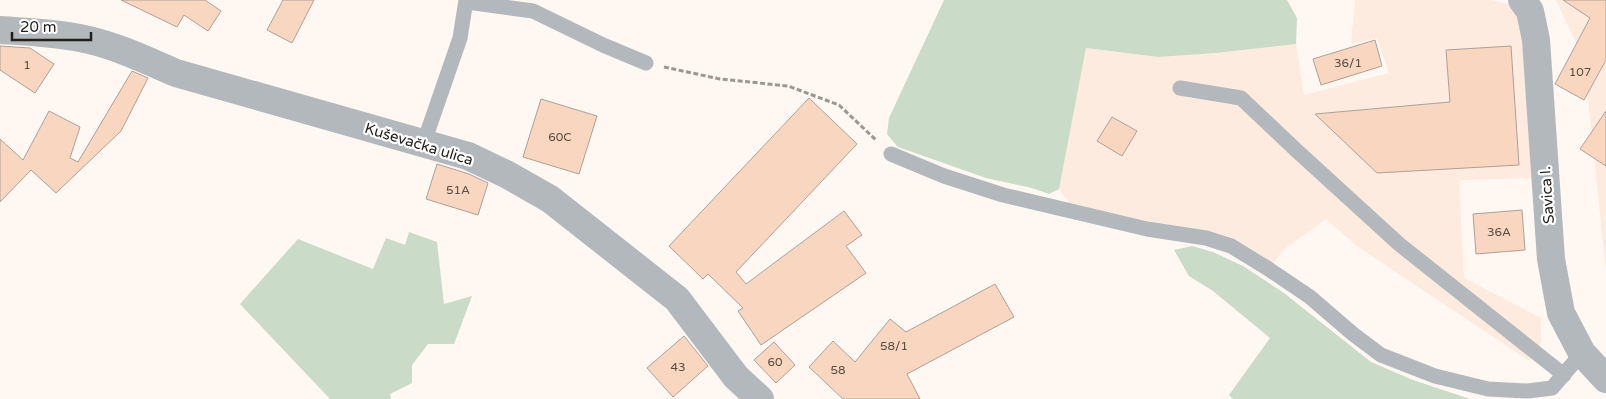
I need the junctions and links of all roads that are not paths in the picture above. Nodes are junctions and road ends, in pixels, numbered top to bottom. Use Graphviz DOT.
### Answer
graph roads {
  1 [pos="1522,0"];
  2 [pos="466,1"];
  3 [pos="0,30"];
  4 [pos="646,63"];
  5 [pos="1180,88"];
  6 [pos="424,145"];
  7 [pos="891,154"];
  8 [pos="1582,353"];
  9 [pos="1564,374"];
  10 [pos="1606,379"];
  11 [pos="760,399"];
  1 -- 8 [label="street, Savica I."];
  2 -- 4 [label="lane"];
  2 -- 6 [label="lane"];
  3 -- 6 [label="street, Kuševačka ulica"];
  5 -- 9 [label="lane"];
  6 -- 11 [label="street, Kuševačka ulica"];
  7 -- 9 [label="lane"];
  8 -- 9 [label="lane"];
  8 -- 10 [label="street, Savica I."];
}
